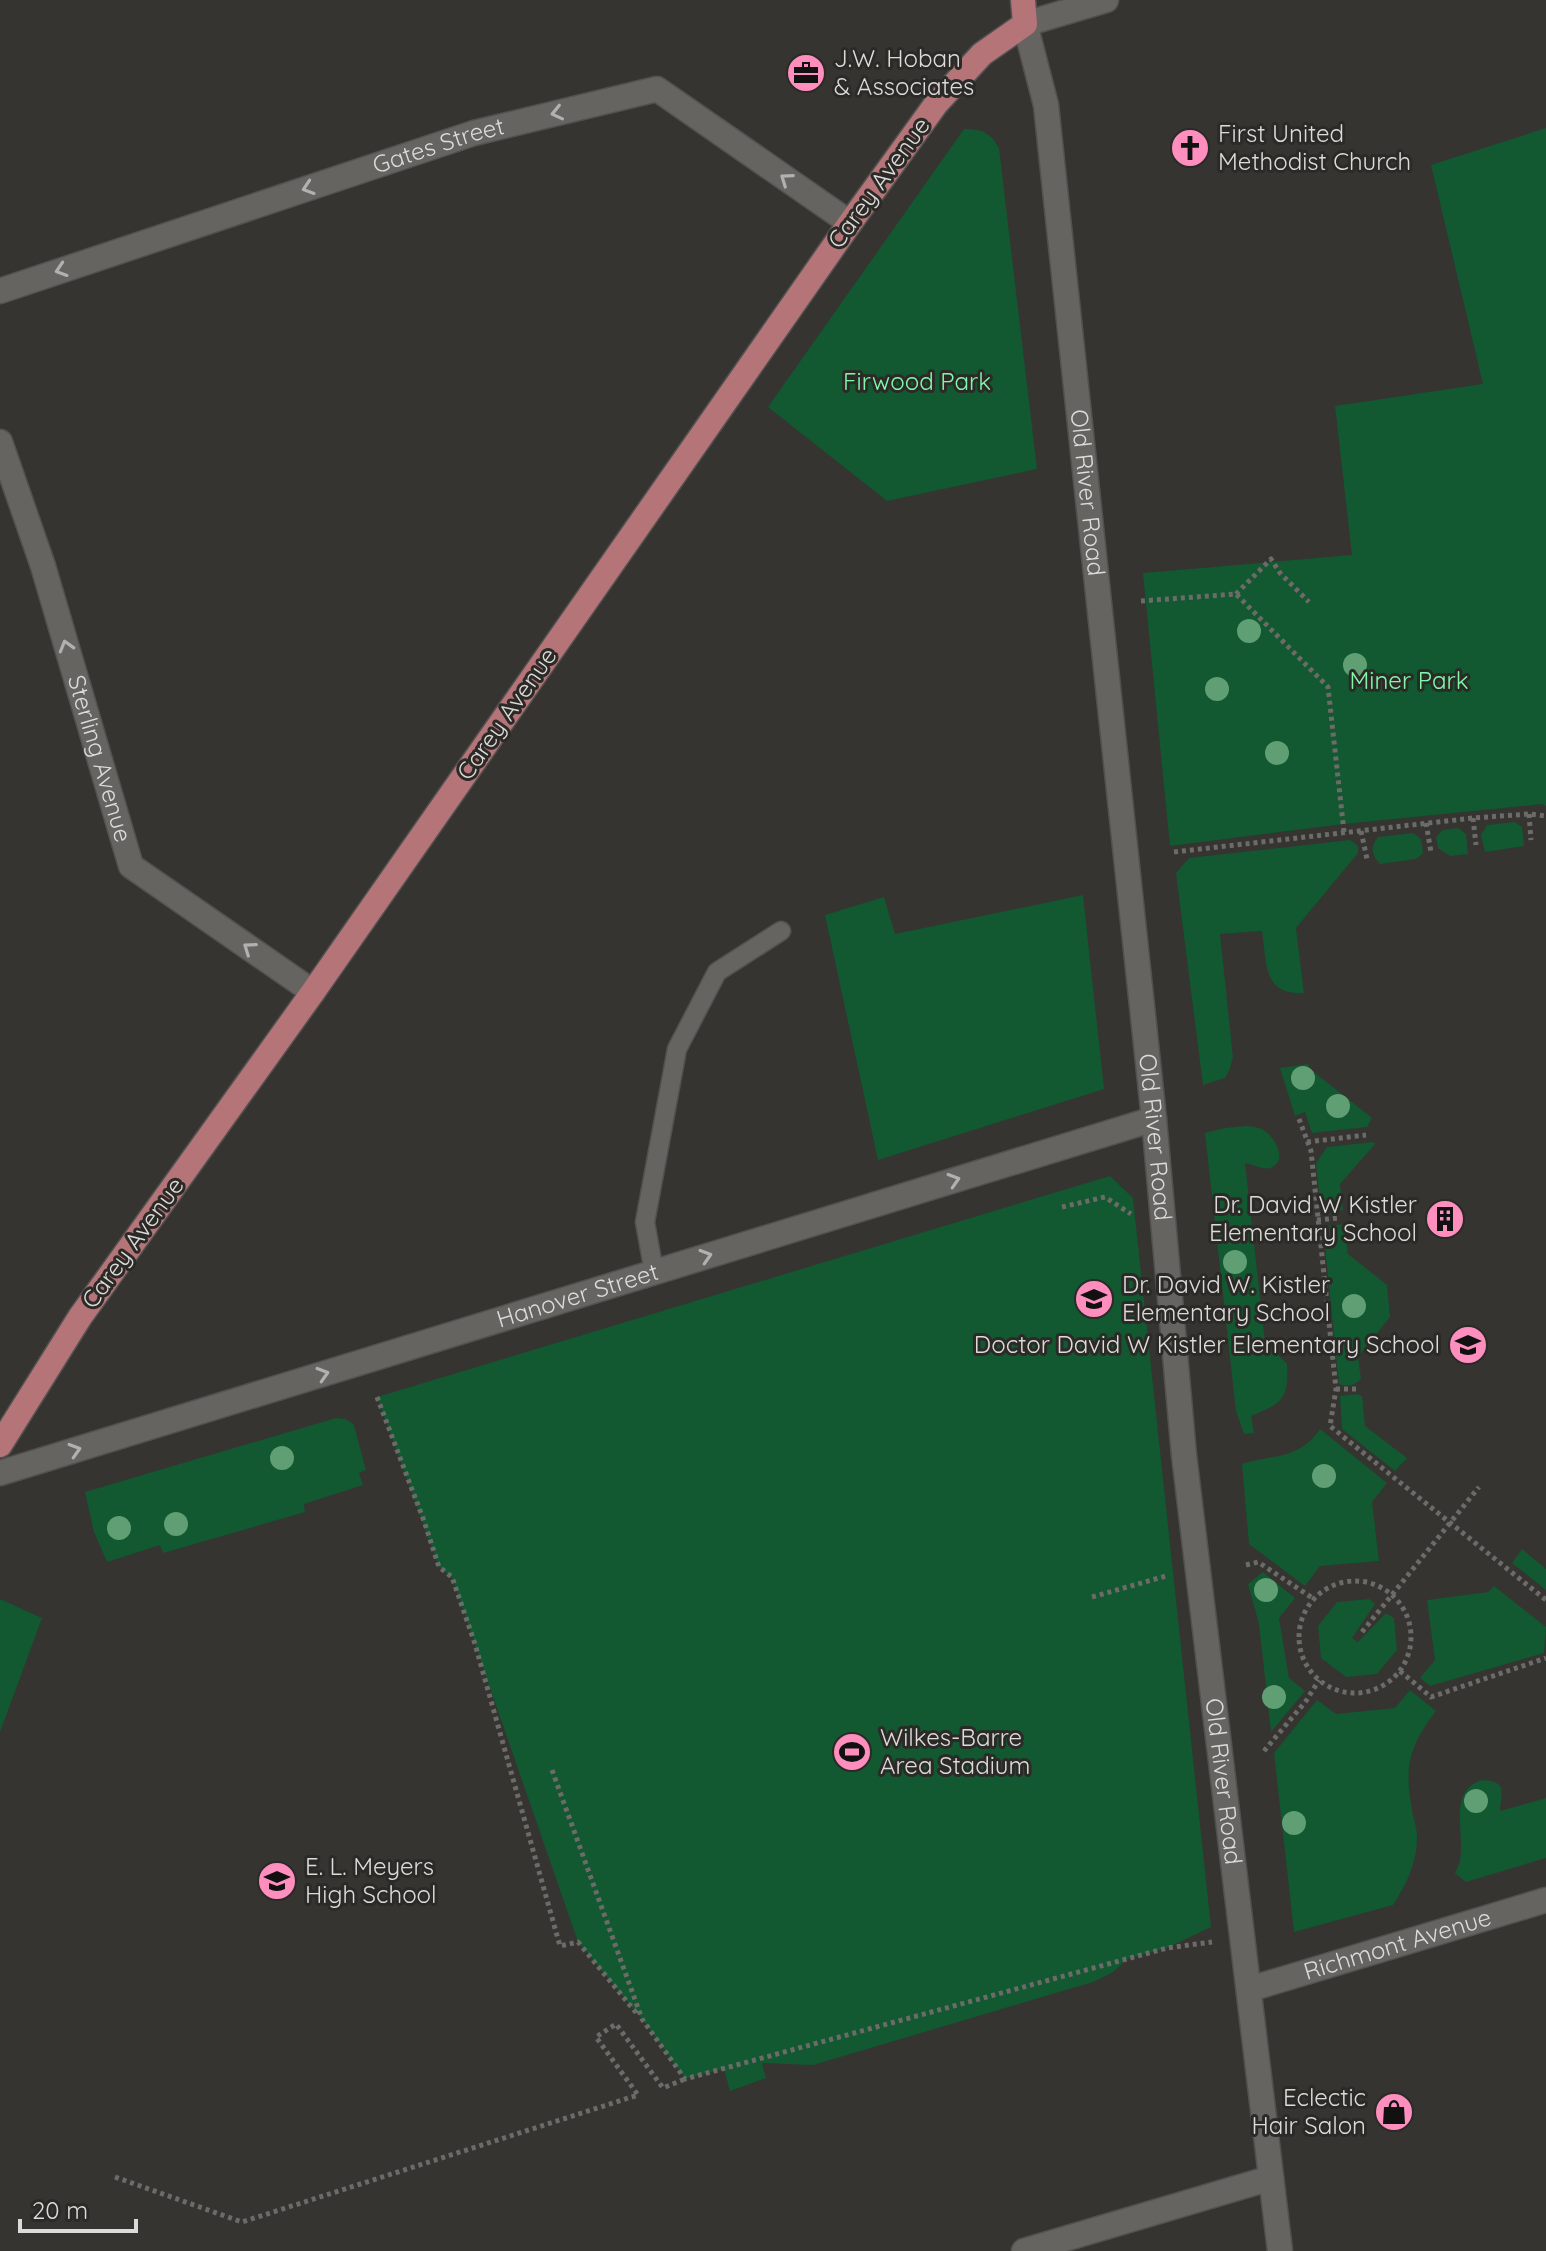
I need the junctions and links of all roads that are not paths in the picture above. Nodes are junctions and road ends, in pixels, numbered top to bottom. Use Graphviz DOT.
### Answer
graph roads {
  1 [pos="1106,0"];
  2 [pos="1024,12"];
  3 [pos="850,223"];
  4 [pos="0,291"];
  5 [pos="0,442"];
  6 [pos="781,931"];
  7 [pos="313,992"];
  8 [pos="1154,1119"];
  9 [pos="654,1272"];
  10 [pos="0,1445"];
  11 [pos="0,1473"];
  12 [pos="1546,1900"];
  13 [pos="1250,1989"];
  14 [pos="1271,2178"];
  15 [pos="1024,2251"];
  16 [pos="1280,2251"];
  1 -- 2 [label="street"];
  2 -- 3 [label="main road, Carey Avenue"];
  2 -- 8 [label="street, Old River Road"];
  3 -- 4 [label="street, Gates Street, one-way"];
  3 -- 7 [label="main road, Carey Avenue"];
  7 -- 5 [label="street, Sterling Avenue, one-way"];
  6 -- 9 [label="lane"];
  7 -- 10 [label="main road, Carey Avenue"];
  9 -- 8 [label="street, Hanover Street, one-way"];
  8 -- 13 [label="street, Old River Road"];
  11 -- 9 [label="street, Hanover Street, one-way"];
  12 -- 13 [label="street, Richmont Avenue"];
  13 -- 14 [label="street, Old River Road"];
  14 -- 15 [label="street"];
  14 -- 16 [label="street, Old River Road"];
}
